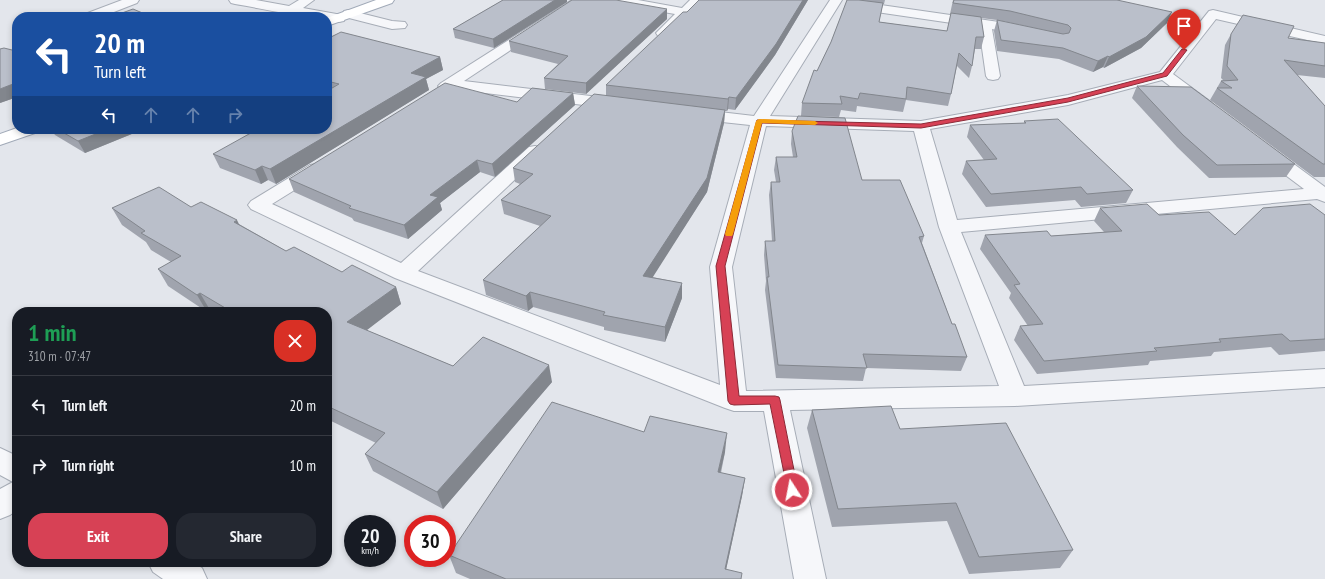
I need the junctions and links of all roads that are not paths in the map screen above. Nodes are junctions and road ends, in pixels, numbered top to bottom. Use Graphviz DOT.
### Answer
graph roads {
  1 [pos="133,0"];
  2 [pos="235,0"];
  3 [pos="308,0"];
  4 [pos="388,0"];
  5 [pos="580,0"];
  6 [pos="616,0"];
  7 [pos="835,1"];
  8 [pos="691,6"];
  9 [pos="291,10"];
  10 [pos="103,12"];
  11 [pos="303,12"];
  12 [pos="338,18"];
  13 [pos="400,24"];
  14 [pos="985,24"];
  15 [pos="1036,34"];
  16 [pos="1325,40"];
  17 [pos="652,44"];
  18 [pos="1165,75"];
  19 [pos="993,76"];
  20 [pos="451,84"];
  21 [pos="607,86"];
  22 [pos="431,96"];
  23 [pos="590,101"];
  24 [pos="628,106"];
  25 [pos="682,112"];
  26 [pos="1215,112"];
  27 [pos="572,117"];
  28 [pos="759,121"];
  29 [pos="921,126"];
  30 [pos="16,134"];
  31 [pos="549,139"];
  32 [pos="0,140"];
  33 [pos="1252,141"];
  34 [pos="331,159"];
  35 [pos="1323,195"];
  36 [pos="949,227"];
  37 [pos="403,273"];
  38 [pos="1325,378"];
  39 [pos="1015,396"];
  40 [pos="775,400"];
  41 [pos="734,401"];
  42 [pos="0,460"];
  43 [pos="12,468"];
  44 [pos="12,497"];
  45 [pos="0,506"];
  46 [pos="810,579"];
  1 -- 10 [label="street"];
  2 -- 9 [label="street"];
  3 -- 9 [label="street"];
  4 -- 12 [label="main road"];
  5 -- 20 [label="street"];
  6 -- 8 [label="street"];
  7 -- 14 [label="street"];
  7 -- 28 [label="street"];
  8 -- 17 [label="street"];
  9 -- 11 [label="street"];
  12 -- 13 [label="street"];
  14 -- 15 [label="street"];
  14 -- 19 [label="street"];
  16 -- 18 [label="street"];
  18 -- 26 [label="street"];
  18 -- 29 [label="street"];
  20 -- 22 [label="street"];
  20 -- 23 [label="street"];
  21 -- 23 [label="street"];
  23 -- 24 [label="street"];
  23 -- 27 [label="street"];
  25 -- 28 [label="street"];
  28 -- 29 [label="street"];
  28 -- 41 [label="street"];
  29 -- 36 [label="street"];
  30 -- 32 [label="main road"];
  31 -- 37 [label="street"];
  33 -- 35 [label="street"];
  34 -- 37 [label="street"];
  35 -- 36 [label="street"];
  36 -- 39 [label="street"];
  37 -- 41 [label="street"];
  38 -- 39 [label="street"];
  39 -- 40 [label="street"];
  40 -- 41 [label="street"];
  40 -- 46 [label="street"];
  42 -- 43 [label="street"];
  44 -- 45 [label="street"];
}
